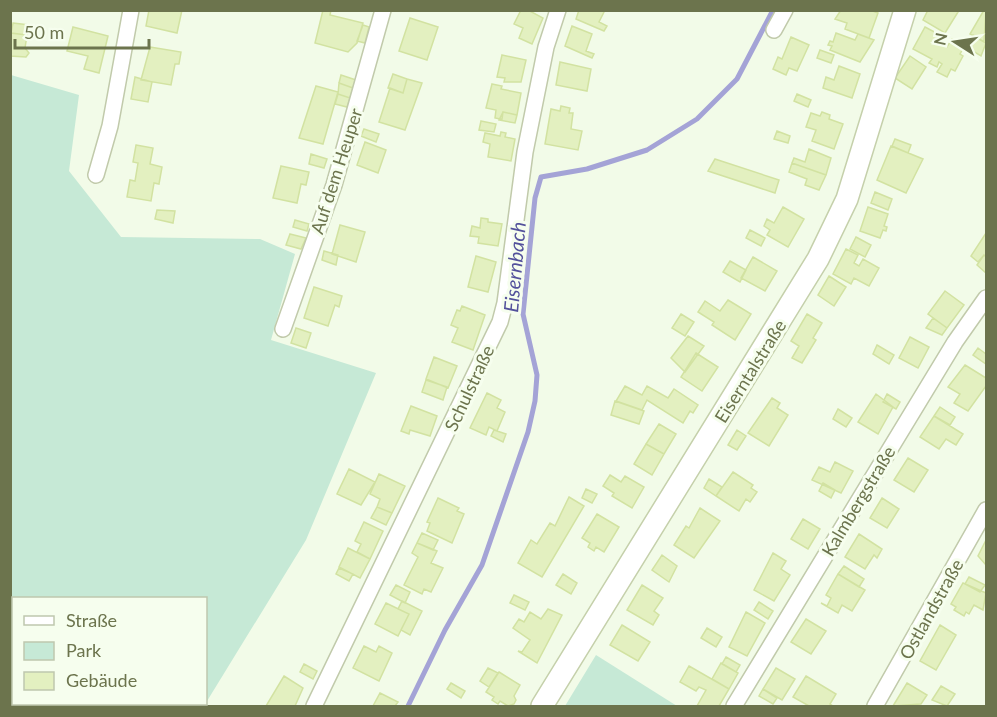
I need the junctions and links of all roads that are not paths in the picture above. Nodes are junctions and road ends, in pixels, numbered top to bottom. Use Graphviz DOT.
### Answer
graph roads {
  1 [pos="131,10"];
  2 [pos="383,10"];
  3 [pos="558,10"];
  4 [pos="785,10"];
  5 [pos="905,10"];
  6 [pos="774,30"];
  7 [pos="96,175"];
  8 [pos="987,298"];
  9 [pos="283,329"];
  10 [pos="987,510"];
  11 [pos="314,706"];
  12 [pos="542,706"];
  13 [pos="734,706"];
  14 [pos="875,706"];
  1 -- 7 [label="street"];
  2 -- 9 [label="street, Auf dem Heuper"];
  3 -- 11 [label="street, Schulstraße"];
  4 -- 6 [label="street"];
  5 -- 12 [label="main road, Eiserntalstraße"];
  8 -- 13 [label="street, Kalmbergstraße"];
  10 -- 14 [label="street, Ostlandstraße"];
}
